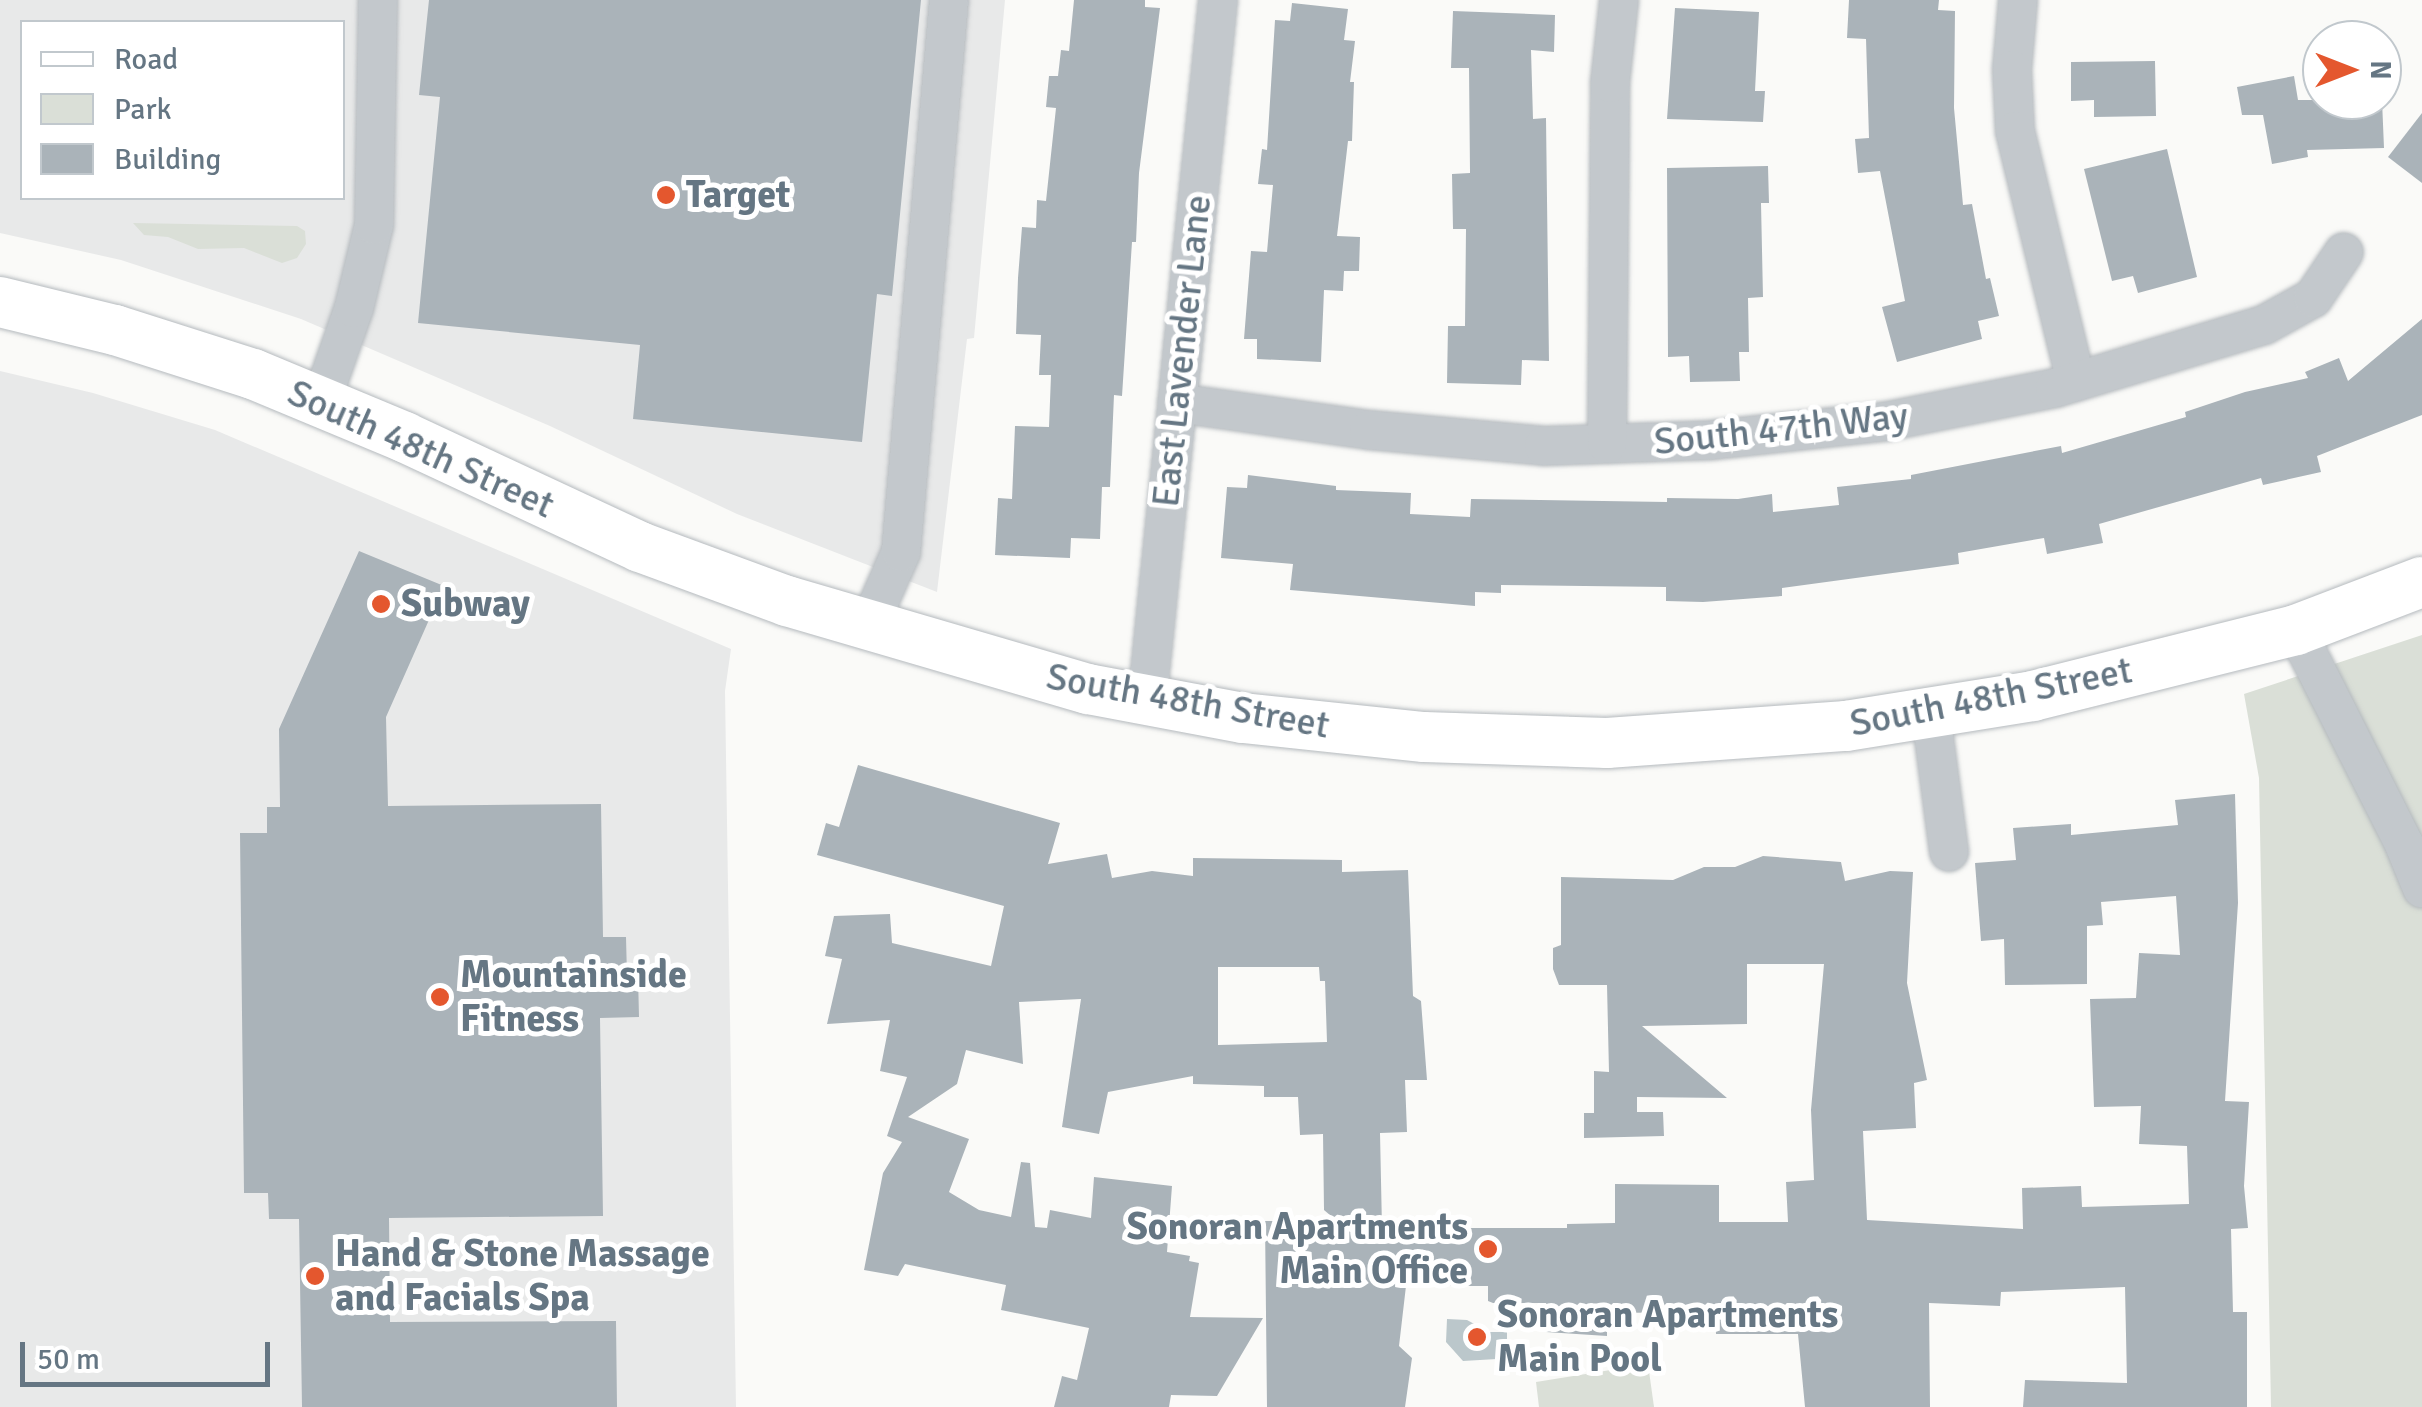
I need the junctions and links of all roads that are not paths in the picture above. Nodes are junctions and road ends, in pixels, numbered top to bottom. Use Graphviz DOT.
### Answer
graph roads {
  1 [pos="378,0"];
  2 [pos="949,0"];
  3 [pos="1218,0"];
  4 [pos="1619,0"];
  5 [pos="2018,0"];
  6 [pos="2344,252"];
  7 [pos="0,302"];
  8 [pos="2076,382"];
  9 [pos="321,402"];
  10 [pos="1177,403"];
  11 [pos="1607,444"];
  12 [pos="2422,582"];
  13 [pos="868,627"];
  14 [pos="2296,630"];
  15 [pos="1148,702"];
  16 [pos="1931,715"];
  17 [pos="1949,852"];
  18 [pos="2422,888"];
  1 -- 9 [label="street"];
  2 -- 13 [label="street"];
  3 -- 10 [label="street, East Lavender Lane"];
  4 -- 11 [label="street"];
  5 -- 8 [label="street"];
  6 -- 8 [label="street, South 47th Way"];
  7 -- 9 [label="main road, South 48th Street"];
  8 -- 11 [label="street, South 47th Way"];
  9 -- 13 [label="main road, South 48th Street"];
  10 -- 11 [label="street, South 47th Way"];
  10 -- 15 [label="street, East Lavender Lane"];
  12 -- 14 [label="main road, South 48th Street"];
  13 -- 15 [label="main road, South 48th Street"];
  14 -- 16 [label="main road, South 48th Street"];
  14 -- 18 [label="street"];
  15 -- 16 [label="main road, South 48th Street"];
  16 -- 17 [label="street"];
}
